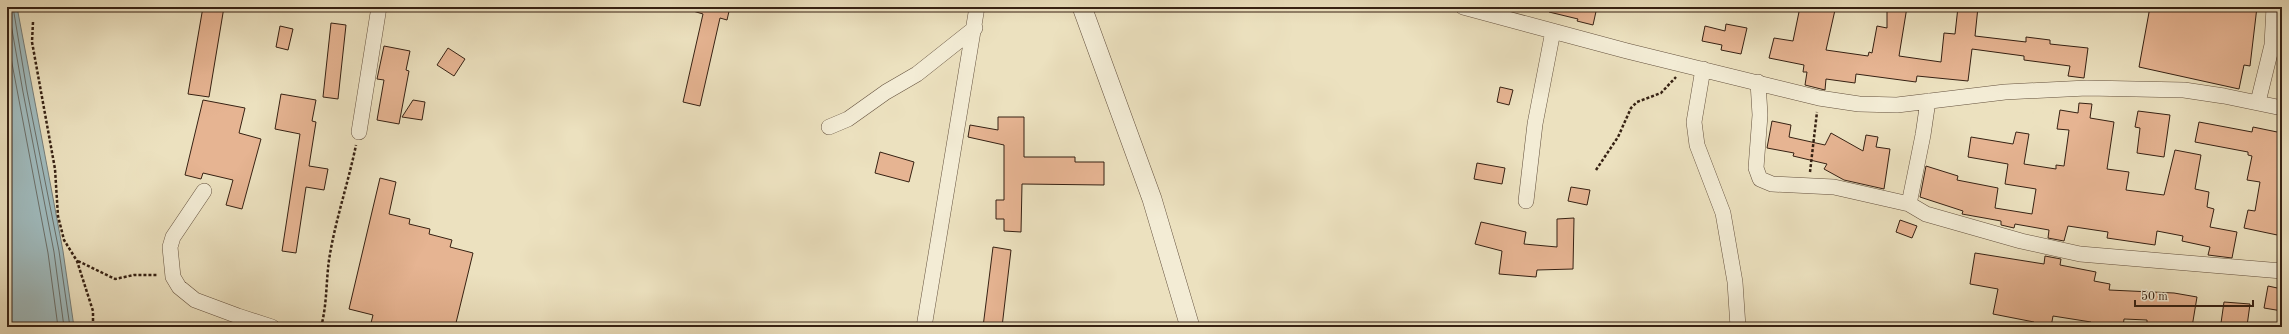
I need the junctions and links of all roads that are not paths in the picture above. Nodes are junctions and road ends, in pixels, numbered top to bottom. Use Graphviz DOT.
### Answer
graph roads {
  1 [pos="379,7"];
  2 [pos="977,7"];
  3 [pos="1082,7"];
  4 [pos="1463,7"];
  5 [pos="2274,7"];
  6 [pos="975,28"];
  7 [pos="1553,31"];
  8 [pos="1703,69"];
  9 [pos="1758,82"];
  10 [pos="1928,101"];
  11 [pos="2258,102"];
  12 [pos="2282,108"];
  13 [pos="829,127"];
  14 [pos="359,132"];
  15 [pos="204,191"];
  16 [pos="1526,200"];
  17 [pos="1909,204"];
  18 [pos="2282,271"];
  19 [pos="272,327"];
  20 [pos="924,327"];
  21 [pos="1190,327"];
  22 [pos="1738,327"];
  1 -- 14 [label="street"];
  2 -- 6 [label="street"];
  3 -- 21 [label="street"];
  4 -- 7 [label="street"];
  5 -- 11 [label="street"];
  6 -- 13 [label="street"];
  6 -- 20 [label="street"];
  7 -- 8 [label="street"];
  7 -- 16 [label="street"];
  8 -- 9 [label="street"];
  8 -- 22 [label="street"];
  9 -- 10 [label="street"];
  9 -- 17 [label="street"];
  10 -- 11 [label="street"];
  10 -- 17 [label="street"];
  11 -- 12 [label="street"];
  15 -- 19 [label="street"];
  17 -- 18 [label="street"];
}
